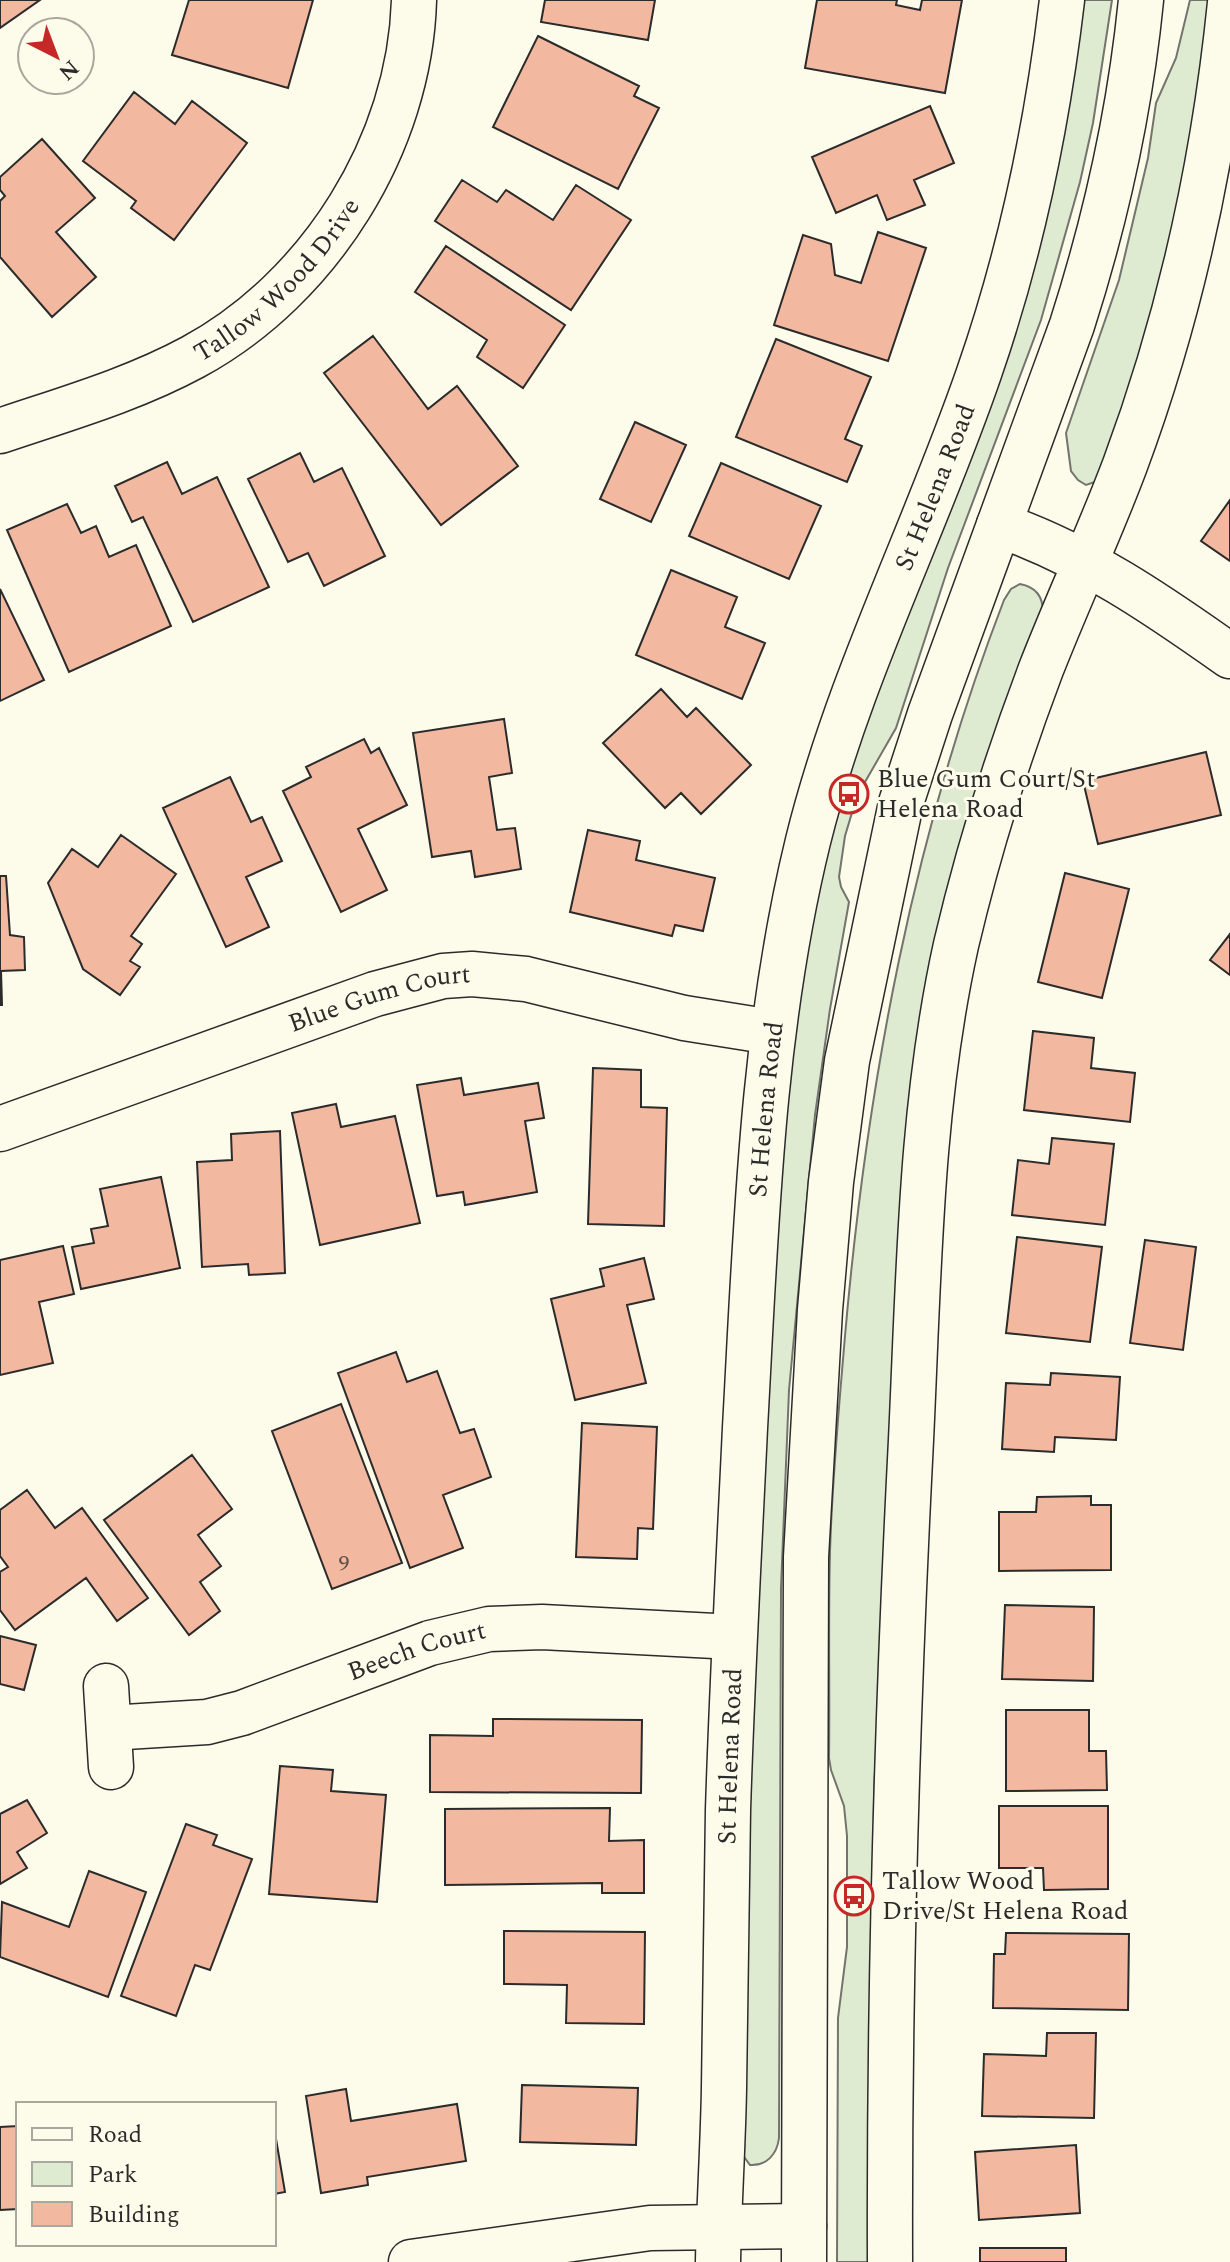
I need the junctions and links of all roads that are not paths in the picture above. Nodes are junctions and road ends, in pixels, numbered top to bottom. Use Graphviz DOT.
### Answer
graph roads {
  1 [pos="414,0"];
  2 [pos="1062,0"];
  3 [pos="1141,0"];
  4 [pos="1230,3"];
  5 [pos="0,431"];
  6 [pos="999,525"];
  7 [pos="1085,563"];
  8 [pos="1230,656"];
  9 [pos="772,1032"];
  10 [pos="0,1129"];
  11 [pos="734,1637"];
  12 [pos="109,1727"];
  13 [pos="718,2244"];
  14 [pos="804,2244"];
  15 [pos="411,2262"];
  16 [pos="890,2262"];
  1 -- 5 [label="street, Tallow Wood Drive"];
  2 -- 9 [label="street, St Helena Road"];
  3 -- 6 [label="street"];
  4 -- 7 [label="street"];
  6 -- 7 [label="street"];
  6 -- 14 [label="street"];
  7 -- 8 [label="street"];
  7 -- 16 [label="street"];
  9 -- 10 [label="street, Blue Gum Court"];
  9 -- 11 [label="street, St Helena Road"];
  11 -- 12 [label="street, Beech Court"];
  11 -- 13 [label="street, St Helena Road"];
  13 -- 14 [label="street"];
  13 -- 15 [label="street"];
}
